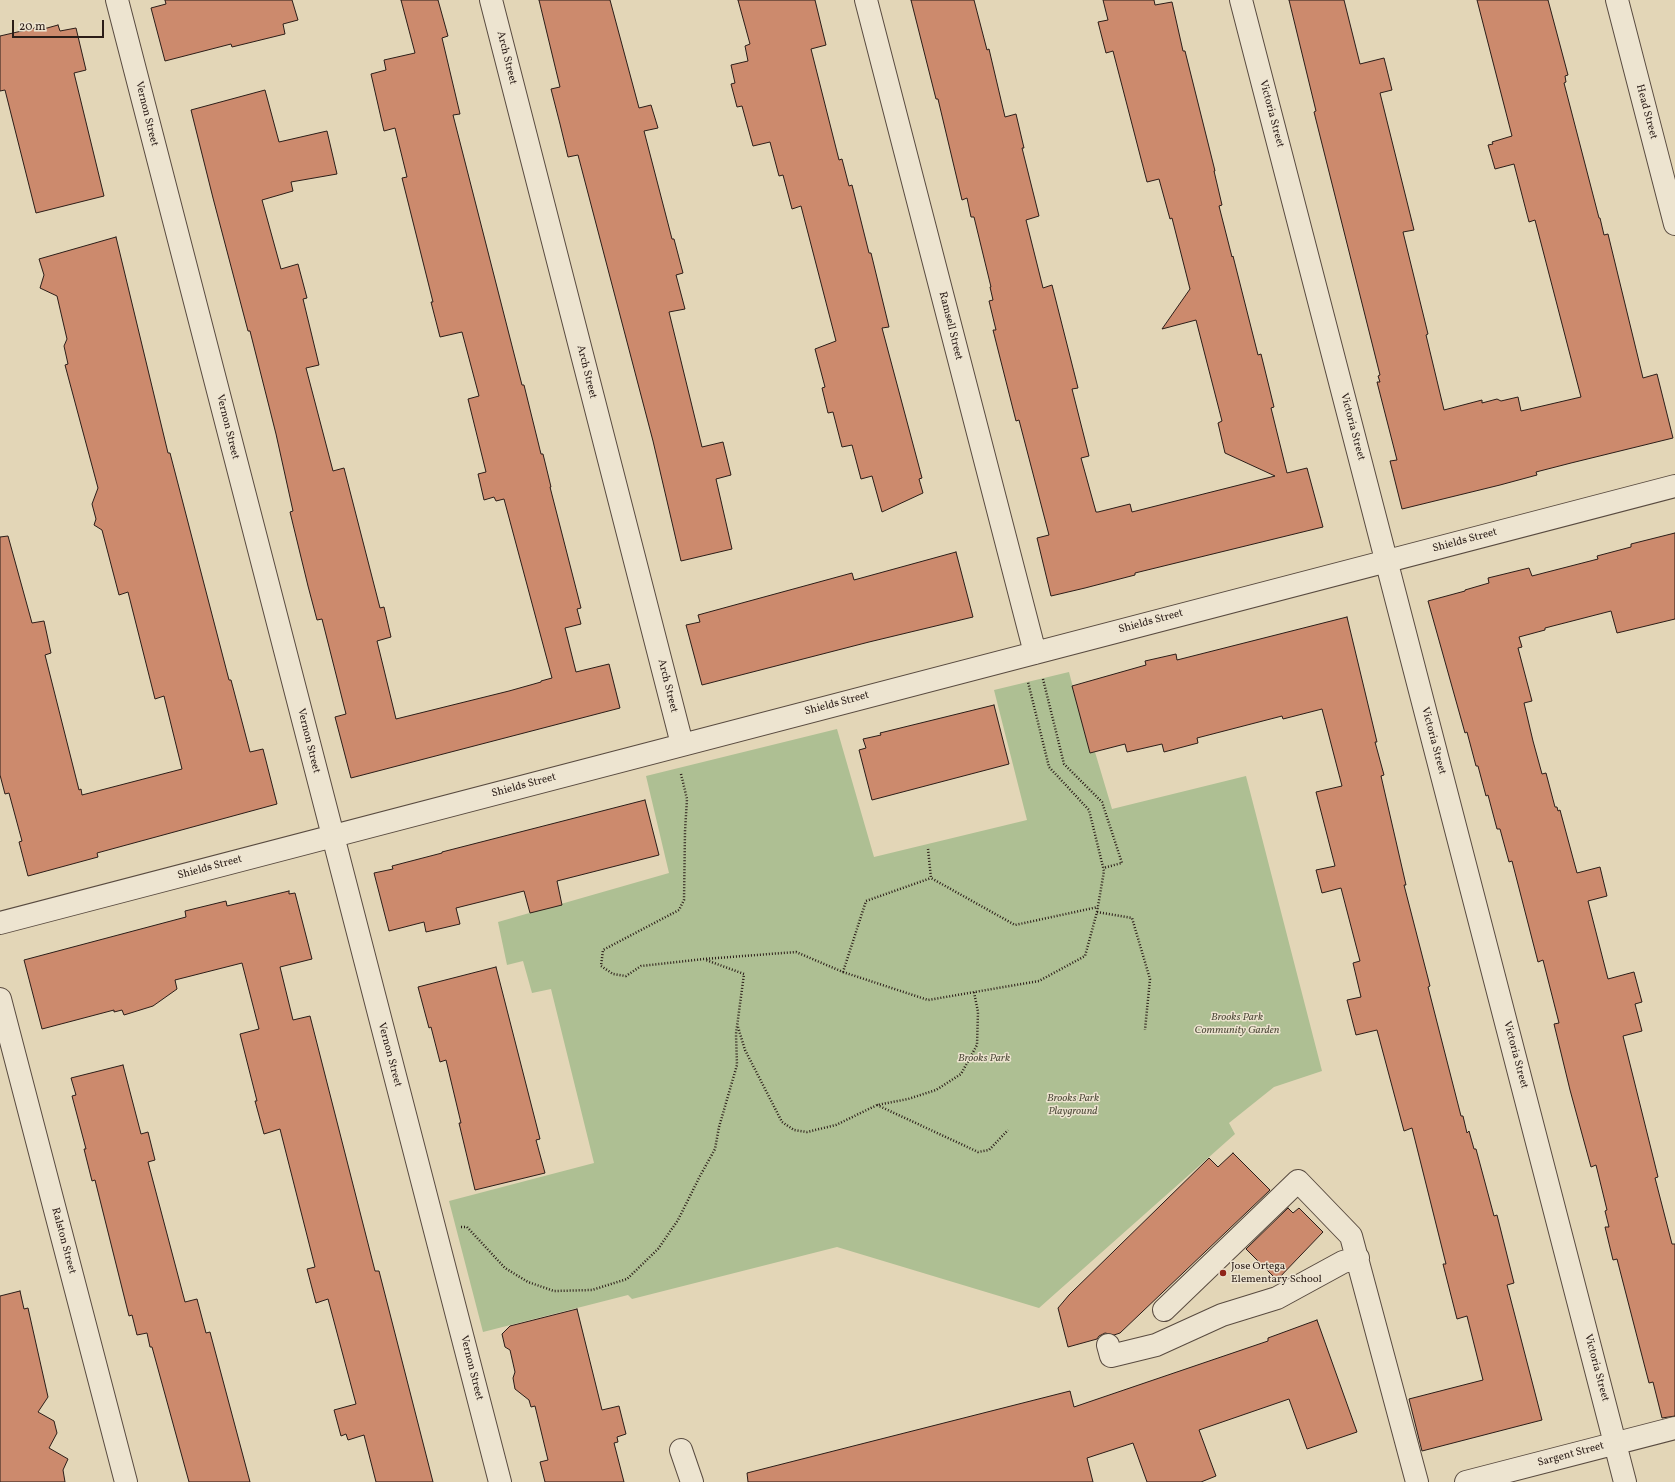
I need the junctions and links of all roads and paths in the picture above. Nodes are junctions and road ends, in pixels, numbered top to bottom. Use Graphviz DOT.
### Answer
graph roads {
  1 [pos="117,0"];
  2 [pos="491,0"];
  3 [pos="866,0"];
  4 [pos="1241,0"];
  5 [pos="1617,0"];
  6 [pos="1675,224"];
  7 [pos="1675,486"];
  8 [pos="1387,561"];
  9 [pos="1031,654"];
  10 [pos="682,744"];
  11 [pos="679,769"];
  12 [pos="333,836"];
  13 [pos="928,849"];
  14 [pos="1103,868"];
  15 [pos="931,878"];
  16 [pos="1098,907"];
  17 [pos="1097,912"];
  18 [pos="0,922"];
  19 [pos="704,959"];
  20 [pos="843,972"];
  21 [pos="974,992"];
  22 [pos="0,999"];
  23 [pos="738,1024"];
  24 [pos="1145,1030"];
  25 [pos="877,1105"];
  26 [pos="1008,1130"];
  27 [pos="466,1227"];
  28 [pos="1358,1258"];
  29 [pos="1164,1310"];
  30 [pos="1108,1345"];
  31 [pos="1675,1428"];
  32 [pos="1616,1444"];
  33 [pos="681,1450"];
  34 [pos="126,1482"];
  35 [pos="500,1482"];
  36 [pos="692,1482"];
  37 [pos="1417,1482"];
  38 [pos="1466,1482"];
  39 [pos="1625,1482"];
  1 -- 12 [label="street, Vernon Street"];
  2 -- 10 [label="street, Arch Street"];
  3 -- 9 [label="street, Ramsell Street"];
  4 -- 8 [label="street, Victoria Street"];
  5 -- 6 [label="street, Head Street"];
  7 -- 8 [label="street, Shields Street"];
  8 -- 9 [label="street, Shields Street"];
  8 -- 32 [label="street, Victoria Street"];
  9 -- 10 [label="street, Shields Street"];
  9 -- 14 [label="path"];
  9 -- 14 [label="path"];
  10 -- 12 [label="street, Shields Street"];
  11 -- 19 [label="path"];
  12 -- 18 [label="street, Shields Street"];
  12 -- 35 [label="street, Vernon Street"];
  13 -- 15 [label="path"];
  14 -- 16 [label="path"];
  15 -- 16 [label="path"];
  15 -- 20 [label="path"];
  16 -- 17 [label="path"];
  17 -- 21 [label="path"];
  17 -- 24 [label="path"];
  19 -- 20 [label="path"];
  19 -- 23 [label="path"];
  20 -- 21 [label="path"];
  21 -- 25 [label="path"];
  22 -- 34 [label="street, Ralston Street"];
  23 -- 25 [label="path"];
  23 -- 27 [label="path"];
  25 -- 26 [label="path"];
  28 -- 29 [label="street"];
  28 -- 30 [label="street"];
  28 -- 37 [label="street"];
  31 -- 32 [label="street, Sargent Street"];
  32 -- 38 [label="street, Sargent Street"];
  32 -- 39 [label="street, Victoria Street"];
  33 -- 36 [label="street"];
}
